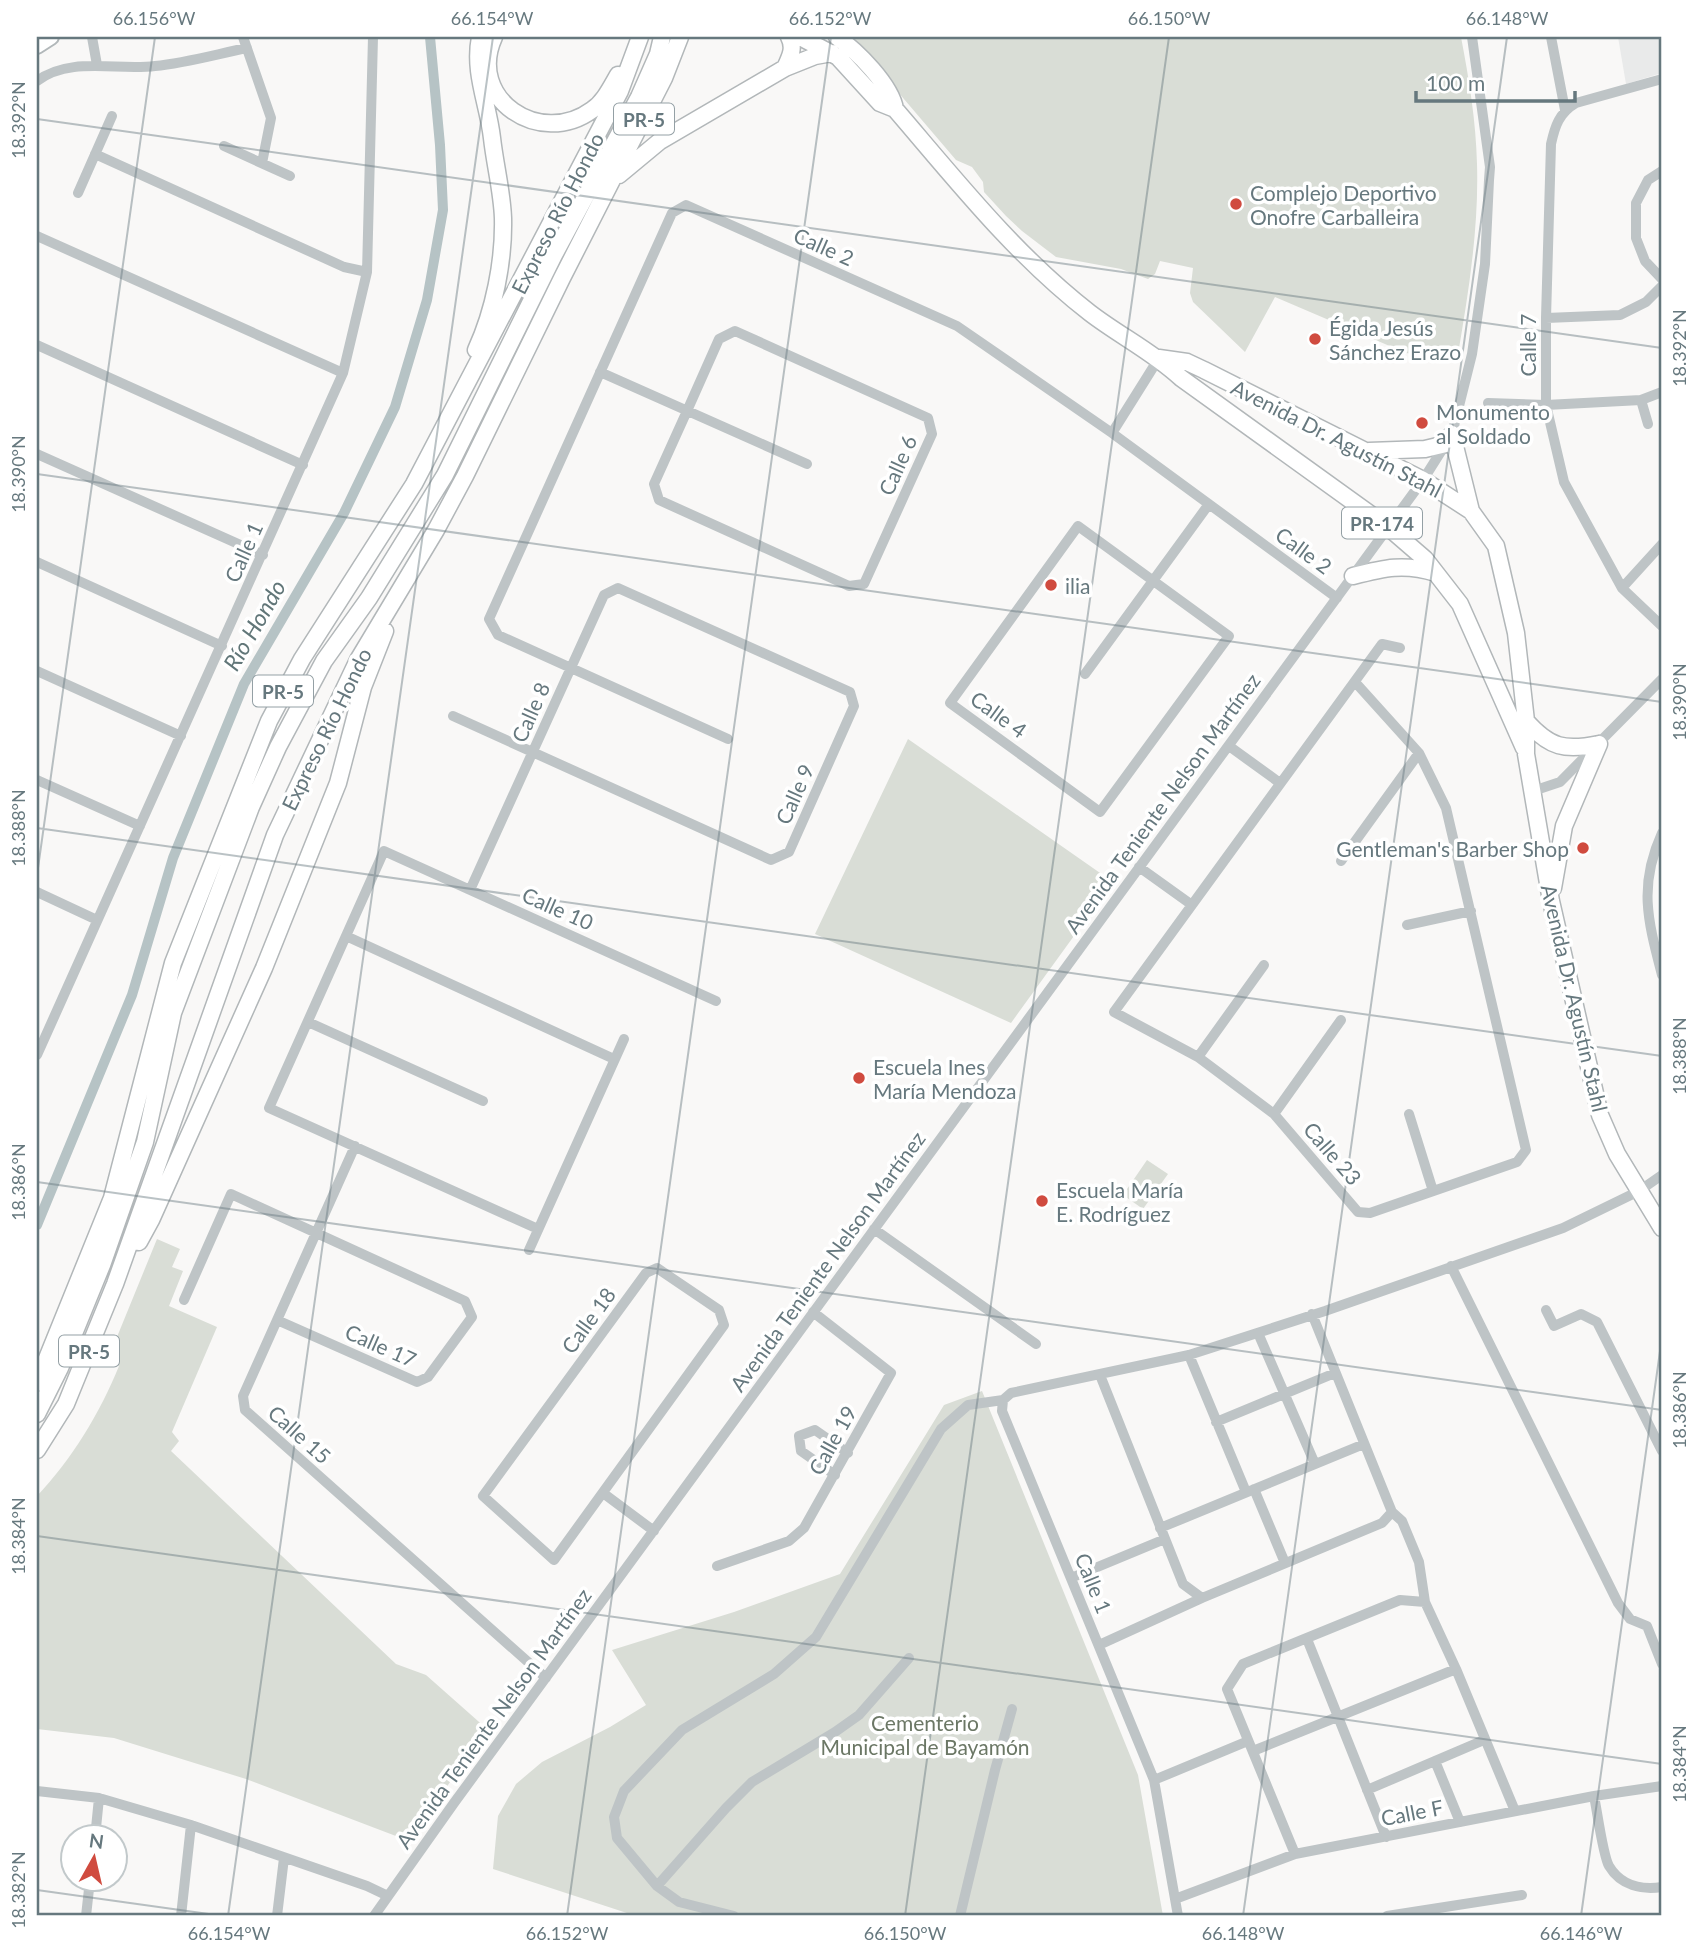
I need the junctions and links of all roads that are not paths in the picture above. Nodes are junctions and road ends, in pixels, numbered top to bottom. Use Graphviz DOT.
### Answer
graph roads {
  1 [pos="51,37"];
  2 [pos="92,37"];
  3 [pos="243,37"];
  4 [pos="373,37"];
  5 [pos="472,37"];
  6 [pos="480,37"];
  7 [pos="494,37"];
  8 [pos="662,37"];
  9 [pos="789,37"];
  10 [pos="800,37"];
  11 [pos="1472,37"];
  12 [pos="1551,37"];
  13 [pos="638,42"];
  14 [pos="838,42"];
  15 [pos="677,44"];
  16 [pos="37,46"];
  17 [pos="247,48"];
  18 [pos="97,65"];
  19 [pos="785,68"];
  20 [pos="1662,79"];
  21 [pos="37,81"];
  22 [pos="1565,110"];
  23 [pos="112,116"];
  24 [pos="224,146"];
  25 [pos="492,149"];
  26 [pos="95,154"];
  27 [pos="262,163"];
  28 [pos="1662,171"];
  29 [pos="290,176"];
  30 [pos="610,185"];
  31 [pos="78,193"];
  32 [pos="37,236"];
  33 [pos="367,272"];
  34 [pos="1662,279"];
  35 [pos="1662,286"];
  36 [pos="1546,318"];
  37 [pos="37,345"];
  38 [pos="1159,358"];
  39 [pos="600,372"];
  40 [pos="343,373"];
  41 [pos="1662,391"];
  42 [pos="1642,400"];
  43 [pos="1488,403"];
  44 [pos="1546,405"];
  45 [pos="687,411"];
  46 [pos="450,420"];
  47 [pos="1648,424"];
  48 [pos="1112,433"];
  49 [pos="1449,439"];
  50 [pos="1366,451"];
  51 [pos="37,454"];
  52 [pos="807,464"];
  53 [pos="303,466"];
  54 [pos="1423,480"];
  55 [pos="1209,505"];
  56 [pos="1471,511"];
  57 [pos="1388,527"];
  58 [pos="428,542"];
  59 [pos="1662,544"];
  60 [pos="263,555"];
  61 [pos="37,562"];
  62 [pos="1436,573"];
  63 [pos="1353,576"];
  64 [pos="1153,582"];
  65 [pos="1622,588"];
  66 [pos="1337,598"];
  67 [pos="648,601"];
  68 [pos="1662,626"];
  69 [pos="1477,643"];
  70 [pos="222,646"];
  71 [pos="1400,648"];
  72 [pos="571,668"];
  73 [pos="37,671"];
  74 [pos="1521,673"];
  75 [pos="1085,674"];
  76 [pos="1662,679"];
  77 [pos="1355,682"];
  78 [pos="453,716"];
  79 [pos="1526,721"];
  80 [pos="181,736"];
  81 [pos="728,739"];
  82 [pos="1599,744"];
  83 [pos="1228,746"];
  84 [pos="533,753"];
  85 [pos="1419,753"];
  86 [pos="1526,754"];
  87 [pos="37,780"];
  88 [pos="1280,783"];
  89 [pos="1533,791"];
  90 [pos="140,826"];
  91 [pos="1662,833"];
  92 [pos="1341,861"];
  93 [pos="1139,867"];
  94 [pos="470,890"];
  95 [pos="37,892"];
  96 [pos="1551,901"];
  97 [pos="249,904"];
  98 [pos="1192,905"];
  99 [pos="1471,911"];
  100 [pos="97,920"];
  101 [pos="1408,925"];
  102 [pos="346,936"];
  103 [pos="1264,965"];
  104 [pos="1662,975"];
  105 [pos="716,1001"];
  106 [pos="1341,1020"];
  107 [pos="307,1022"];
  108 [pos="624,1039"];
  109 [pos="37,1055"];
  110 [pos="1198,1057"];
  111 [pos="614,1059"];
  112 [pos="483,1101"];
  113 [pos="1274,1114"];
  114 [pos="1409,1114"];
  115 [pos="355,1146"];
  116 [pos="1662,1175"];
  117 [pos="1433,1191"];
  118 [pos="1639,1191"];
  119 [pos="1662,1228"];
  120 [pos="538,1229"];
  121 [pos="874,1229"];
  122 [pos="317,1233"];
  123 [pos="529,1250"];
  124 [pos="1451,1266"];
  125 [pos="116,1284"];
  126 [pos="184,1300"];
  127 [pos="1546,1310"];
  128 [pos="813,1312"];
  129 [pos="1312,1314"];
  130 [pos="277,1320"];
  131 [pos="1258,1333"];
  132 [pos="1036,1344"];
  133 [pos="1189,1355"];
  134 [pos="1335,1373"];
  135 [pos="1100,1375"];
  136 [pos="37,1383"];
  137 [pos="1283,1394"];
  138 [pos="1003,1400"];
  139 [pos="37,1414"];
  140 [pos="60,1416"];
  141 [pos="1216,1422"];
  142 [pos="37,1432"];
  143 [pos="1364,1444"];
  144 [pos="37,1450"];
  145 [pos="1662,1451"];
  146 [pos="848,1453"];
  147 [pos="1315,1464"];
  148 [pos="37,1465"];
  149 [pos="835,1475"];
  150 [pos="1250,1490"];
  151 [pos="603,1493"];
  152 [pos="1392,1512"];
  153 [pos="654,1531"];
  154 [pos="1162,1534"];
  155 [pos="1285,1563"];
  156 [pos="717,1566"];
  157 [pos="1071,1578"];
  158 [pos="1202,1598"];
  159 [pos="1425,1602"];
  160 [pos="1307,1639"];
  161 [pos="1099,1645"];
  162 [pos="909,1658"];
  163 [pos="1662,1664"];
  164 [pos="1456,1669"];
  165 [pos="546,1678"];
  166 [pos="1012,1709"];
  167 [pos="1338,1717"];
  168 [pos="1484,1740"];
  169 [pos="1250,1746"];
  170 [pos="1435,1761"];
  171 [pos="1154,1780"];
  172 [pos="1662,1786"];
  173 [pos="1367,1790"];
  174 [pos="37,1791"];
  175 [pos="1594,1796"];
  176 [pos="99,1798"];
  177 [pos="1516,1811"];
  178 [pos="1460,1822"];
  179 [pos="96,1824"];
  180 [pos="191,1825"];
  181 [pos="1385,1837"];
  182 [pos="1295,1854"];
  183 [pos="284,1857"];
  184 [pos="657,1886"];
  185 [pos="1662,1887"];
  186 [pos="88,1894"];
  187 [pos="1522,1895"];
  188 [pos="388,1896"];
  189 [pos="1175,1899"];
  190 [pos="86,1916"];
  191 [pos="181,1916"];
  192 [pos="277,1916"];
  193 [pos="374,1916"];
  194 [pos="734,1916"];
  195 [pos="960,1916"];
  196 [pos="1178,1916"];
  197 [pos="1387,1916"];
  1 -- 16 [label="main road"];
  2 -- 18 [label="street"];
  3 -- 17 [label="street"];
  4 -- 33 [label="street, Calle 1"];
  5 -- 25 [label="highway"];
  6 -- 25 [label="highway"];
  7 -- 13 [label="highway"];
  8 -- 139 [label="highway"];
  9 -- 19 [label="highway"];
  10 -- 14 [label="highway, Avenida Dr. Agustín Stahl / PR-174"];
  11 -- 49 [label="street, Avenida Teniente Nelson Martínez"];
  12 -- 22 [label="street"];
  13 -- 46 [label="highway, Expreso Río Hondo / PR-5"];
  14 -- 19 [label="highway"];
  14 -- 38 [label="highway, Avenida Dr. Agustín Stahl / PR-174"];
  15 -- 30 [label="highway, Expreso Río Hondo / PR-5"];
  17 -- 18 [label="street"];
  17 -- 27 [label="street"];
  18 -- 21 [label="street"];
  19 -- 30 [label="highway"];
  20 -- 22 [label="street"];
  22 -- 36 [label="street, Calle 7"];
  23 -- 26 [label="street"];
  24 -- 27 [label="street"];
  25 -- 46 [label="highway"];
  26 -- 31 [label="street"];
  26 -- 33 [label="street"];
  27 -- 29 [label="street"];
  28 -- 34 [label="street"];
  30 -- 58 [label="highway, Expreso Río Hondo / PR-5"];
  32 -- 40 [label="street"];
  33 -- 40 [label="street, Calle 1"];
  35 -- 36 [label="street"];
  36 -- 44 [label="street, Calle 7"];
  37 -- 53 [label="street"];
  38 -- 48 [label="street"];
  38 -- 50 [label="highway, Avenida Dr. Agustín Stahl / PR-174"];
  38 -- 57 [label="highway, Avenida Dr. Agustín Stahl / PR-174"];
  39 -- 45 [label="street"];
  39 -- 48 [label="street, Calle 2"];
  39 -- 72 [label="street, Calle 2"];
  40 -- 53 [label="street, Calle 1"];
  41 -- 42 [label="street"];
  42 -- 44 [label="street"];
  42 -- 47 [label="street"];
  43 -- 44 [label="street"];
  44 -- 65 [label="street, Calle 7"];
  45 -- 45 [label="street, Calle 6"];
  45 -- 52 [label="street"];
  46 -- 136 [label="highway, Expreso Río Hondo / PR-5"];
  48 -- 55 [label="street, Calle 2"];
  49 -- 50 [label="highway"];
  49 -- 54 [label="street, Avenida Teniente Nelson Martínez"];
  49 -- 56 [label="highway"];
  50 -- 54 [label="highway, Avenida Dr. Agustín Stahl / PR-174"];
  51 -- 60 [label="street"];
  53 -- 60 [label="street, Calle 1"];
  54 -- 56 [label="highway, Avenida Dr. Agustín Stahl / PR-174"];
  54 -- 57 [label="street, Avenida Teniente Nelson Martínez"];
  55 -- 64 [label="street"];
  55 -- 66 [label="street, Calle 2"];
  56 -- 74 [label="highway, Avenida Dr. Agustín Stahl / PR-174"];
  57 -- 62 [label="highway, Avenida Dr. Agustín Stahl / PR-174"];
  57 -- 63 [label="street, Avenida Teniente Nelson Martínez"];
  58 -- 97 [label="highway, Expreso Río Hondo / PR-5"];
  58 -- 125 [label="highway"];
  59 -- 65 [label="street"];
  60 -- 70 [label="street, Calle 1"];
  61 -- 70 [label="street"];
  62 -- 63 [label="highway"];
  62 -- 69 [label="highway, Avenida Dr. Agustín Stahl / PR-174"];
  63 -- 66 [label="street, Avenida Teniente Nelson Martínez"];
  64 -- 64 [label="street, Calle 4"];
  64 -- 75 [label="street"];
  65 -- 68 [label="street, Calle 7"];
  66 -- 83 [label="street, Avenida Teniente Nelson Martínez"];
  67 -- 72 [label="street, Calle 8"];
  67 -- 84 [label="street, Calle 9"];
  69 -- 74 [label="highway"];
  69 -- 86 [label="highway, Avenida Dr. Agustín Stahl / PR-174"];
  70 -- 80 [label="street, Calle 1"];
  71 -- 77 [label="street, Calle 23"];
  72 -- 81 [label="street"];
  72 -- 84 [label="street, Calle 8"];
  73 -- 80 [label="street"];
  74 -- 79 [label="highway, Avenida Dr. Agustín Stahl / PR-174"];
  76 -- 82 [label="street"];
  77 -- 85 [label="street, Calle 23"];
  77 -- 88 [label="street, Calle 23"];
  78 -- 84 [label="street, Calle 9"];
  79 -- 82 [label="highway"];
  79 -- 86 [label="highway, Avenida Dr. Agustín Stahl / PR-174"];
  80 -- 90 [label="street, Calle 1"];
  82 -- 89 [label="street"];
  82 -- 96 [label="highway"];
  83 -- 88 [label="street"];
  83 -- 93 [label="street, Avenida Teniente Nelson Martínez"];
  84 -- 94 [label="street, Calle 8"];
  85 -- 92 [label="street"];
  85 -- 99 [label="street, Calle 23"];
  86 -- 89 [label="highway, Avenida Dr. Agustín Stahl / PR-174"];
  87 -- 90 [label="street"];
  88 -- 98 [label="street, Calle 23"];
  89 -- 96 [label="highway, Avenida Dr. Agustín Stahl / PR-174"];
  90 -- 100 [label="street, Calle 1"];
  91 -- 104 [label="street"];
  93 -- 98 [label="street"];
  93 -- 121 [label="street, Avenida Teniente Nelson Martínez"];
  94 -- 102 [label="street, Calle 10"];
  94 -- 105 [label="street, Calle 10"];
  95 -- 100 [label="street"];
  96 -- 118 [label="highway, Avenida Dr. Agustín Stahl / PR-174"];
  97 -- 125 [label="highway, Expreso Río Hondo / PR-5"];
  97 -- 142 [label="highway"];
  98 -- 110 [label="street, Calle 23"];
  99 -- 101 [label="street"];
  99 -- 117 [label="street, Calle 23"];
  100 -- 109 [label="street, Calle 1"];
  102 -- 107 [label="street"];
  102 -- 111 [label="street"];
  103 -- 110 [label="street"];
  106 -- 113 [label="street"];
  107 -- 112 [label="street"];
  107 -- 115 [label="street"];
  108 -- 111 [label="street"];
  110 -- 113 [label="street, Calle 23"];
  111 -- 120 [label="street"];
  113 -- 117 [label="street, Calle 23"];
  114 -- 117 [label="street"];
  115 -- 120 [label="street"];
  115 -- 122 [label="street, Calle 15"];
  116 -- 118 [label="street"];
  118 -- 119 [label="highway, Avenida Dr. Agustín Stahl / PR-174"];
  118 -- 124 [label="street"];
  120 -- 123 [label="street"];
  121 -- 128 [label="street, Avenida Teniente Nelson Martínez"];
  121 -- 132 [label="street"];
  122 -- 126 [label="street"];
  122 -- 130 [label="street, Calle 15"];
  122 -- 130 [label="street, Calle 17"];
  124 -- 129 [label="street"];
  124 -- 163 [label="street"];
  125 -- 140 [label="highway, Expreso Río Hondo / PR-5"];
  127 -- 145 [label="street"];
  128 -- 146 [label="street, Calle 19"];
  128 -- 153 [label="street, Avenida Teniente Nelson Martínez"];
  129 -- 131 [label="street"];
  129 -- 134 [label="street"];
  130 -- 165 [label="street, Calle 15"];
  131 -- 133 [label="street"];
  131 -- 137 [label="street"];
  133 -- 135 [label="street"];
  133 -- 141 [label="street"];
  134 -- 137 [label="street"];
  134 -- 143 [label="street"];
  135 -- 138 [label="street"];
  135 -- 154 [label="street"];
  137 -- 141 [label="street"];
  137 -- 147 [label="street"];
  138 -- 157 [label="street, Calle 1"];
  138 -- 184 [label="street"];
  140 -- 144 [label="highway, Expreso Río Hondo / PR-5"];
  140 -- 148 [label="highway"];
  141 -- 150 [label="street"];
  143 -- 147 [label="street"];
  143 -- 152 [label="street"];
  146 -- 149 [label="street, Calle 19"];
  146 -- 149 [label="street"];
  147 -- 150 [label="street"];
  149 -- 156 [label="street, Calle 19"];
  150 -- 154 [label="street"];
  150 -- 155 [label="street"];
  151 -- 151 [label="street, Calle 18"];
  151 -- 153 [label="street"];
  152 -- 155 [label="street"];
  152 -- 159 [label="street"];
  153 -- 165 [label="street, Avenida Teniente Nelson Martínez"];
  154 -- 157 [label="street"];
  154 -- 158 [label="street"];
  155 -- 158 [label="street"];
  157 -- 161 [label="street, Calle 1"];
  158 -- 161 [label="street"];
  159 -- 160 [label="street"];
  159 -- 164 [label="street"];
  160 -- 167 [label="street"];
  160 -- 169 [label="street"];
  161 -- 171 [label="street, Calle 1"];
  162 -- 184 [label="street"];
  164 -- 167 [label="street"];
  164 -- 168 [label="street"];
  165 -- 188 [label="street, Avenida Teniente Nelson Martínez"];
  166 -- 195 [label="street"];
  167 -- 169 [label="street"];
  167 -- 173 [label="street"];
  168 -- 170 [label="street"];
  168 -- 177 [label="street"];
  169 -- 171 [label="street"];
  169 -- 182 [label="street"];
  170 -- 173 [label="street"];
  170 -- 178 [label="street"];
  171 -- 189 [label="street, Calle 1"];
  172 -- 175 [label="street, Calle F"];
  173 -- 181 [label="street"];
  174 -- 176 [label="street"];
  175 -- 177 [label="street, Calle F"];
  175 -- 185 [label="street"];
  176 -- 179 [label="street"];
  176 -- 180 [label="street"];
  177 -- 178 [label="street, Calle F"];
  178 -- 181 [label="street, Calle F"];
  180 -- 183 [label="street"];
  180 -- 191 [label="street"];
  181 -- 182 [label="street, Calle F"];
  182 -- 189 [label="street, Calle F"];
  183 -- 188 [label="street"];
  183 -- 192 [label="street"];
  184 -- 194 [label="street"];
  186 -- 190 [label="street"];
  187 -- 197 [label="street"];
  188 -- 193 [label="street, Avenida Teniente Nelson Martínez"];
  189 -- 196 [label="street, Calle 1"];
}
